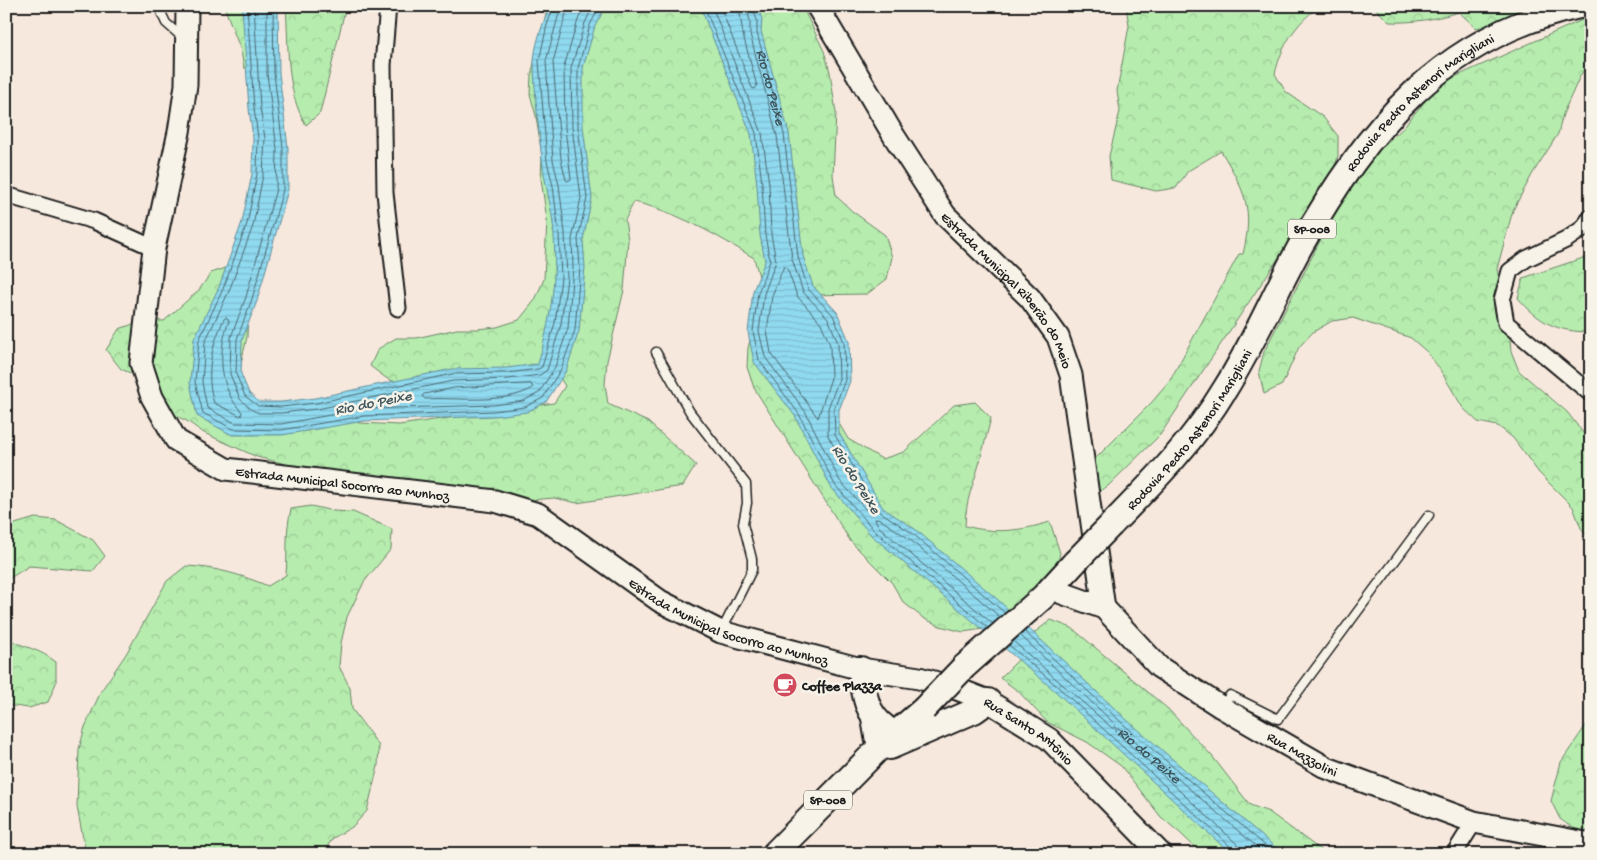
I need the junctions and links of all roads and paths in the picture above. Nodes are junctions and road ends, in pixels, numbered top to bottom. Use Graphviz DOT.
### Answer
graph roads {
  1 [pos="158,6"];
  2 [pos="188,6"];
  3 [pos="388,6"];
  4 [pos="817,6"];
  5 [pos="1579,6"];
  6 [pos="188,41"];
  7 [pos="6,195"];
  8 [pos="1591,217"];
  9 [pos="154,248"];
  10 [pos="398,308"];
  11 [pos="656,352"];
  12 [pos="1591,394"];
  13 [pos="1429,515"];
  14 [pos="1048,592"];
  15 [pos="1104,608"];
  16 [pos="721,632"];
  17 [pos="861,669"];
  18 [pos="988,701"];
  19 [pos="1221,707"];
  20 [pos="889,740"];
  21 [pos="1474,822"];
  22 [pos="1589,840"];
  23 [pos="774,854"];
  24 [pos="1162,854"];
  25 [pos="1454,854"];
  1 -- 6 [label="lane"];
  2 -- 6 [label="street, Estrada Municipal Socorro ao Munhoz"];
  3 -- 10 [label="street"];
  4 -- 15 [label="street, Estrada Municipal Riberão do Meio"];
  5 -- 14 [label="main road, Rodovia Pedro Astenori Marigliani / SP-008, bridge"];
  6 -- 9 [label="street, Estrada Municipal Socorro ao Munhoz"];
  7 -- 9 [label="street"];
  8 -- 12 [label="street"];
  9 -- 16 [label="street, Estrada Municipal Socorro ao Munhoz"];
  11 -- 16 [label="lane"];
  13 -- 19 [label="lane"];
  14 -- 15 [label="street, Rua Mazzolini"];
  14 -- 20 [label="main road, Rodovia Pedro Astenori Marigliani / SP-008, bridge"];
  15 -- 19 [label="street, Rua Mazzolini"];
  16 -- 17 [label="street, Estrada Municipal Socorro ao Munhoz"];
  17 -- 18 [label="street, Rua Santo Antônio"];
  17 -- 20 [label="main road"];
  18 -- 20 [label="main road"];
  18 -- 24 [label="street, Rua Santo Antônio"];
  19 -- 21 [label="street, Rua Mazzolini"];
  20 -- 23 [label="main road, Rodovia Pedro Astenori Marigliani / SP-008"];
  21 -- 22 [label="street, Rua Mazzolini"];
  21 -- 25 [label="street"];
}
